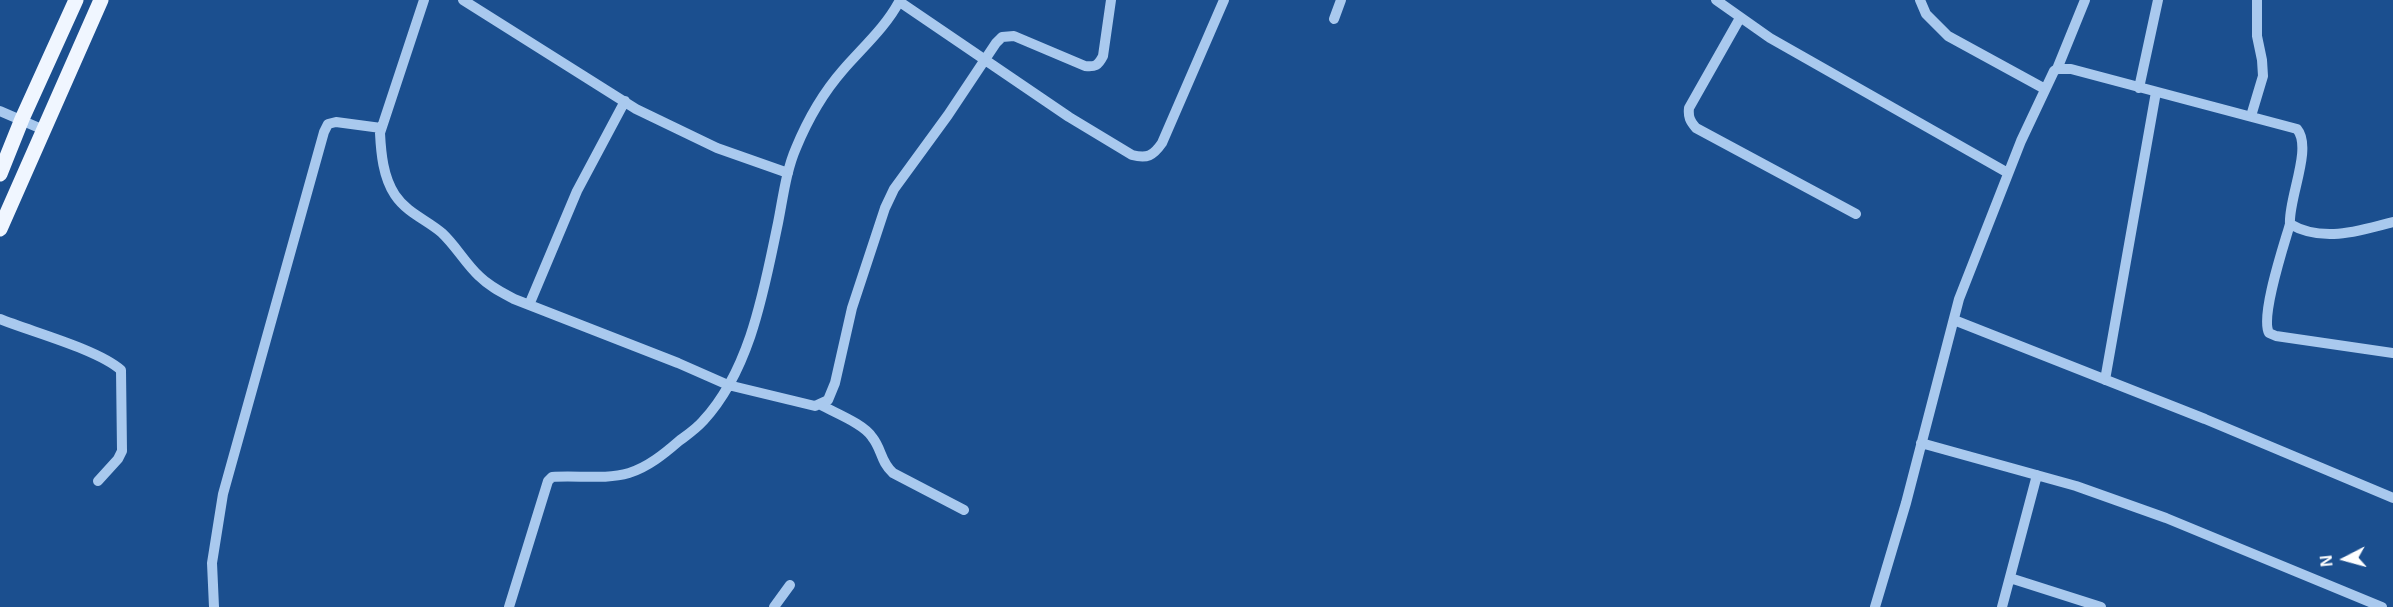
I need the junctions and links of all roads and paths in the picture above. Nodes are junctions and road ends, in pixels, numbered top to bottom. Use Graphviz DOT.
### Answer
graph roads {
  1 [pos="76,0"];
  2 [pos="101,0"];
  3 [pos="424,0"];
  4 [pos="462,0"];
  5 [pos="1111,0"];
  6 [pos="1224,0"];
  7 [pos="1341,0"];
  8 [pos="1716,0"];
  9 [pos="1920,0"];
  10 [pos="2085,0"];
  11 [pos="2158,0"];
  12 [pos="2257,0"];
  13 [pos="900,1"];
  14 [pos="1740,18"];
  15 [pos="1334,19"];
  16 [pos="984,60"];
  17 [pos="2057,69"];
  18 [pos="2045,88"];
  19 [pos="2139,88"];
  20 [pos="2156,92"];
  21 [pos="625,101"];
  22 [pos="0,111"];
  23 [pos="2251,116"];
  24 [pos="22,119"];
  25 [pos="381,128"];
  26 [pos="44,130"];
  27 [pos="2008,173"];
  28 [pos="0,174"];
  29 [pos="788,174"];
  30 [pos="1856,214"];
  31 [pos="2393,222"];
  32 [pos="2290,224"];
  33 [pos="0,229"];
  34 [pos="529,305"];
  35 [pos="0,319"];
  36 [pos="1954,320"];
  37 [pos="2393,353"];
  38 [pos="2105,380"];
  39 [pos="728,385"];
  40 [pos="821,405"];
  41 [pos="1921,443"];
  42 [pos="2037,476"];
  43 [pos="98,481"];
  44 [pos="2393,498"];
  45 [pos="964,510"];
  46 [pos="2010,578"];
  47 [pos="790,585"];
  48 [pos="214,607"];
  49 [pos="509,607"];
  50 [pos="774,607"];
  51 [pos="1875,607"];
  52 [pos="2002,607"];
  53 [pos="2101,607"];
  54 [pos="2382,607"];
  1 -- 24 [label="main road"];
  2 -- 26 [label="main road"];
  3 -- 25 [label="street"];
  4 -- 21 [label="street"];
  5 -- 16 [label="street"];
  6 -- 16 [label="street"];
  7 -- 15 [label="street"];
  8 -- 14 [label="street"];
  9 -- 18 [label="street"];
  10 -- 17 [label="street"];
  11 -- 19 [label="street"];
  12 -- 23 [label="street"];
  13 -- 16 [label="street"];
  13 -- 29 [label="street"];
  14 -- 27 [label="street"];
  14 -- 30 [label="street"];
  16 -- 40 [label="street"];
  17 -- 18 [label="street"];
  17 -- 19 [label="street"];
  18 -- 27 [label="street"];
  19 -- 20 [label="street"];
  20 -- 23 [label="street"];
  20 -- 38 [label="street"];
  21 -- 29 [label="street"];
  21 -- 34 [label="street"];
  22 -- 24 [label="street"];
  23 -- 32 [label="street"];
  24 -- 26 [label="street"];
  24 -- 28 [label="main road"];
  25 -- 34 [label="street"];
  25 -- 48 [label="street"];
  26 -- 33 [label="main road"];
  27 -- 36 [label="street"];
  29 -- 39 [label="street"];
  31 -- 32 [label="street"];
  32 -- 37 [label="street"];
  34 -- 39 [label="street"];
  35 -- 43 [label="street"];
  36 -- 38 [label="street"];
  36 -- 41 [label="street"];
  38 -- 44 [label="street"];
  39 -- 40 [label="street"];
  39 -- 49 [label="street"];
  40 -- 45 [label="street"];
  41 -- 42 [label="street"];
  41 -- 51 [label="street"];
  42 -- 46 [label="street"];
  42 -- 54 [label="street"];
  46 -- 52 [label="street"];
  46 -- 53 [label="street"];
  47 -- 50 [label="street"];
}
